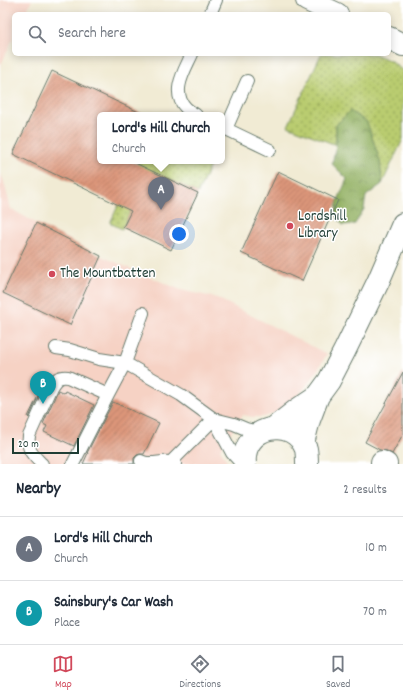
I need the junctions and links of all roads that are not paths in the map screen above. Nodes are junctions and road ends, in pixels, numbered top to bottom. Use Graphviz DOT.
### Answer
graph roads {
  1 [pos="216,0"];
  2 [pos="313,1"];
  3 [pos="211,12"];
  4 [pos="333,12"];
  5 [pos="391,39"];
  6 [pos="403,45"];
  7 [pos="191,56"];
  8 [pos="247,81"];
  9 [pos="192,112"];
  10 [pos="225,126"];
  11 [pos="225,128"];
  12 [pos="270,150"];
  13 [pos="403,224"];
  14 [pos="143,313"];
  15 [pos="56,348"];
  16 [pos="124,363"];
  17 [pos="108,395"];
  18 [pos="318,396"];
  19 [pos="214,419"];
  20 [pos="267,430"];
  21 [pos="308,456"];
  22 [pos="141,461"];
  23 [pos="173,463"];
  24 [pos="42,464"];
  25 [pos="73,464"];
  26 [pos="243,464"];
  1 -- 3 [label="lane"];
  2 -- 4 [label="street"];
  5 -- 6 [label="street"];
  7 -- 9 [label="lane"];
  8 -- 10 [label="lane"];
  11 -- 12 [label="lane"];
  13 -- 18 [label="street"];
  14 -- 16 [label="lane"];
  15 -- 16 [label="lane"];
  16 -- 17 [label="lane"];
  16 -- 19 [label="lane"];
  17 -- 24 [label="lane"];
  17 -- 25 [label="lane"];
  18 -- 20 [label="street"];
  18 -- 21 [label="street"];
  19 -- 20 [label="lane"];
  19 -- 23 [label="lane"];
  19 -- 26 [label="lane"];
  20 -- 21 [label="street"];
  20 -- 26 [label="street"];
  22 -- 23 [label="lane"];
}
